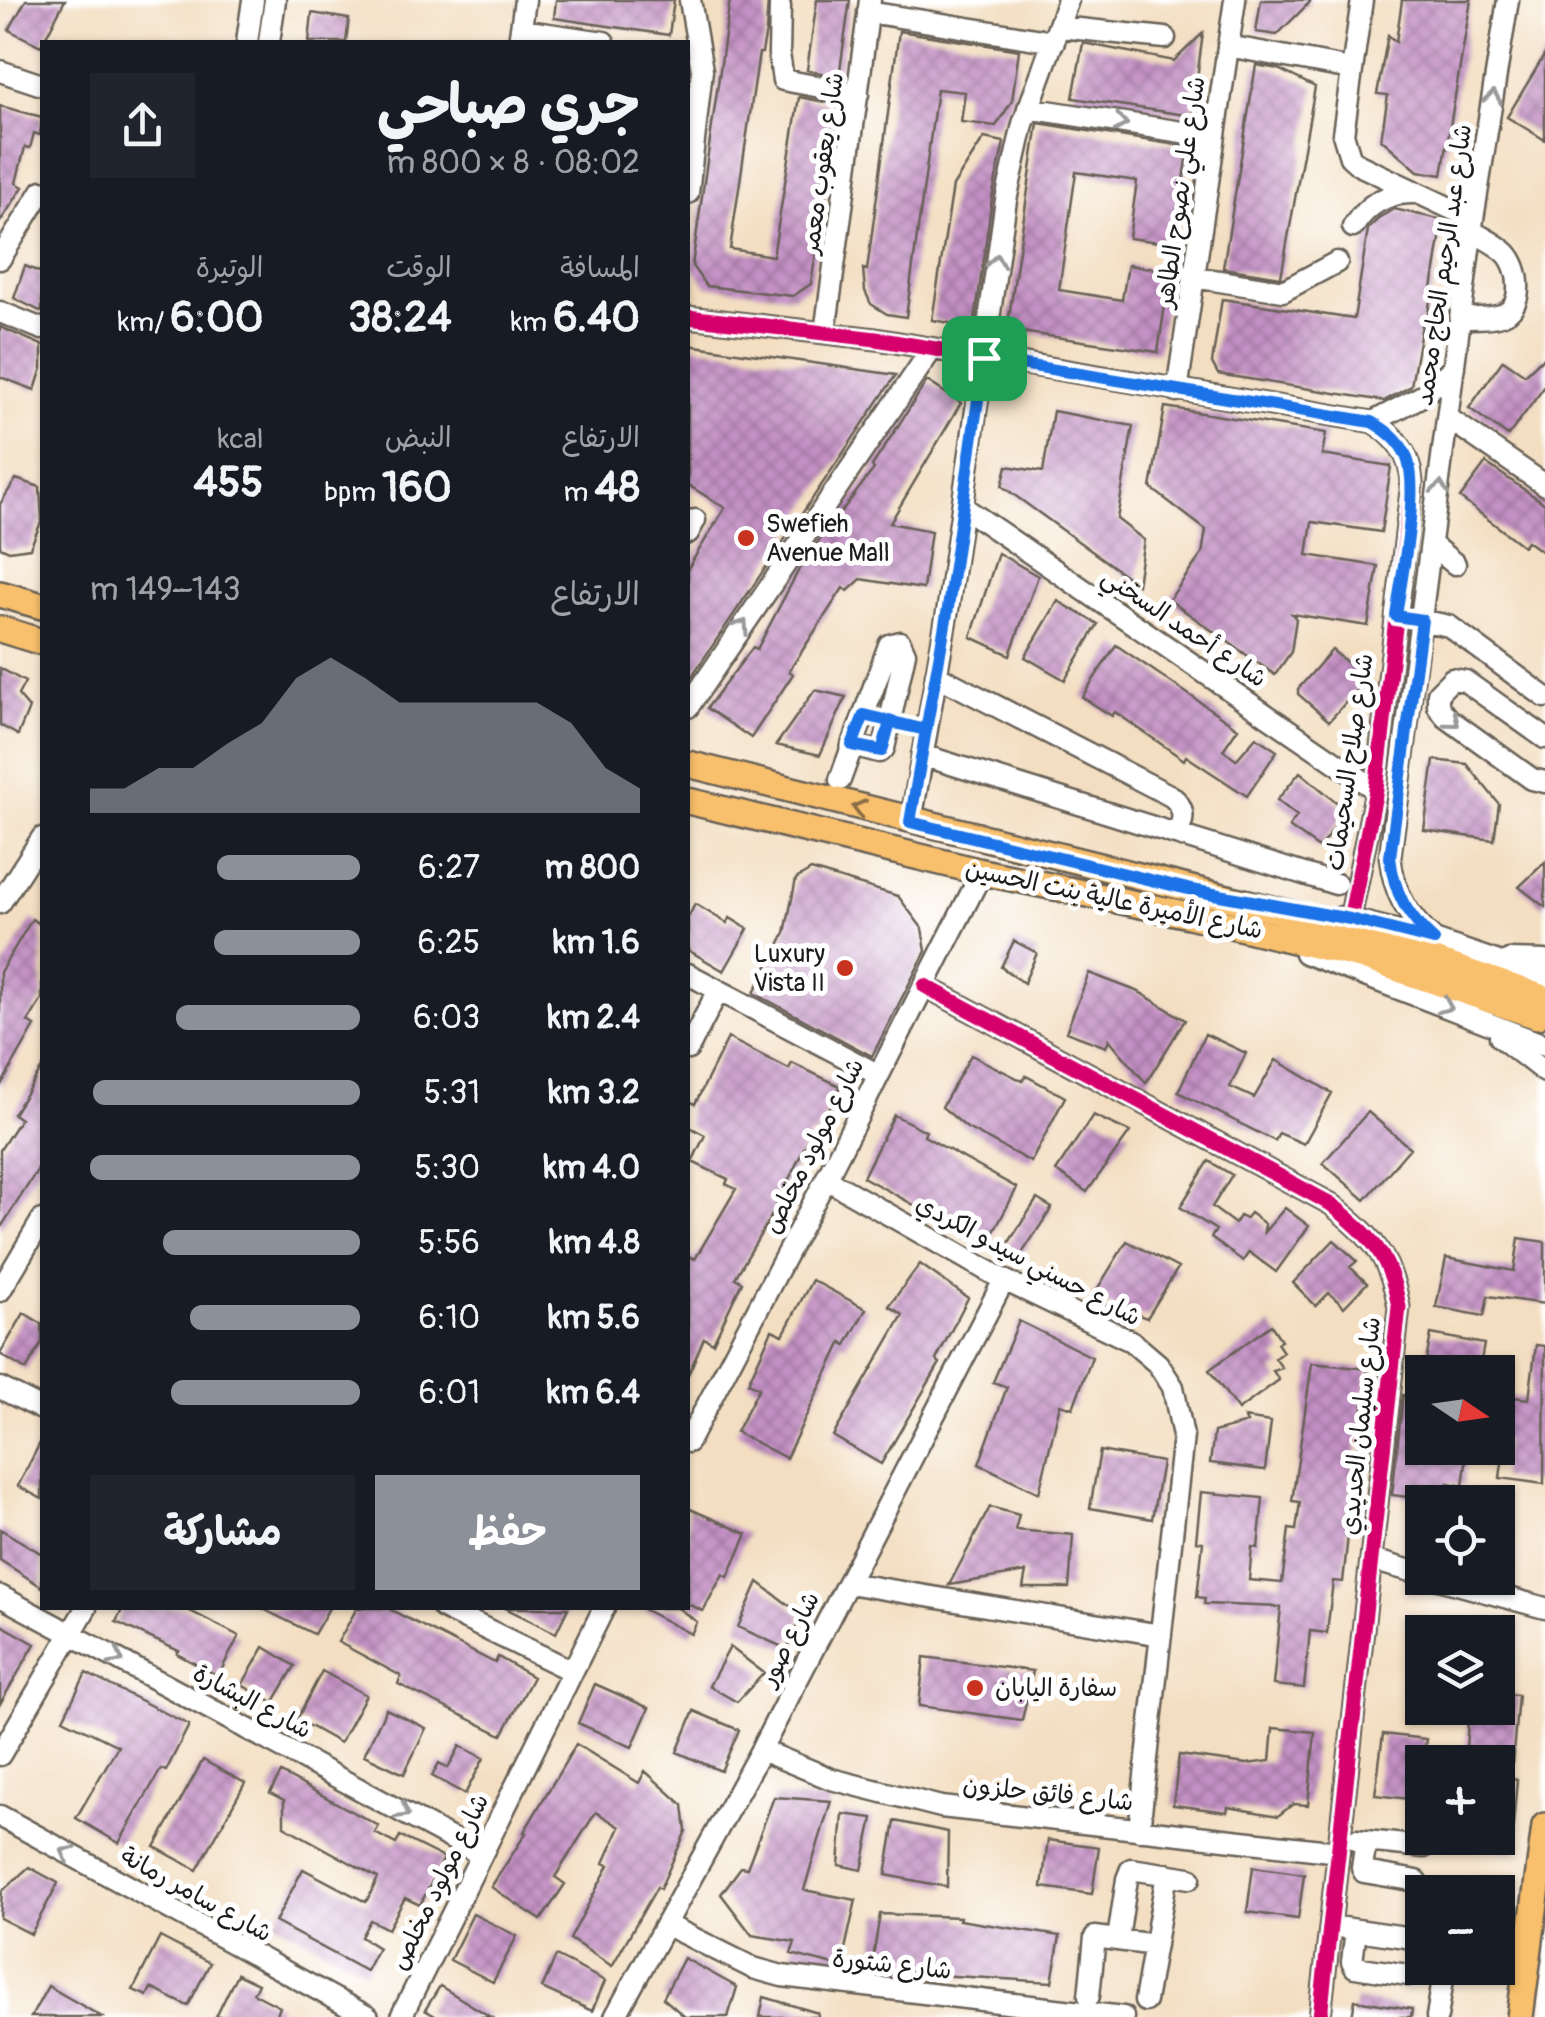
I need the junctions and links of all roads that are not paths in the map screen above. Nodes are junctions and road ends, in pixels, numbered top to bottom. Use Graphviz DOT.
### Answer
graph roads {
  1 [pos="254,0"];
  2 [pos="275,0"];
  3 [pos="524,0"];
  4 [pos="690,0"];
  5 [pos="1068,0"];
  6 [pos="1235,0"];
  7 [pos="1362,0"];
  8 [pos="1508,0"];
  9 [pos="780,6"];
  10 [pos="869,6"];
  11 [pos="1057,34"];
  12 [pos="520,36"];
  13 [pos="1165,38"];
  14 [pos="247,40"];
  15 [pos="269,40"];
  16 [pos="576,40"];
  17 [pos="1228,46"];
  18 [pos="694,56"];
  19 [pos="1351,68"];
  20 [pos="0,71"];
  21 [pos="40,84"];
  22 [pos="858,94"];
  23 [pos="1028,108"];
  24 [pos="1214,137"];
  25 [pos="690,177"];
  26 [pos="1417,193"];
  27 [pos="40,194"];
  28 [pos="1473,225"];
  29 [pos="1353,228"];
  30 [pos="0,260"];
  31 [pos="1337,262"];
  32 [pos="1194,277"];
  33 [pos="0,312"];
  34 [pos="690,317"];
  35 [pos="1460,318"];
  36 [pos="40,328"];
  37 [pos="825,333"];
  38 [pos="932,349"];
  39 [pos="984,358"];
  40 [pos="1454,367"];
  41 [pos="1177,391"];
  42 [pos="1448,418"];
  43 [pos="1372,422"];
  44 [pos="1545,485"];
  45 [pos="963,507"];
  46 [pos="1433,546"];
  47 [pos="1455,564"];
  48 [pos="0,594"];
  49 [pos="40,605"];
  50 [pos="1396,616"];
  51 [pos="1422,620"];
  52 [pos="0,629"];
  53 [pos="40,644"];
  54 [pos="1492,658"];
  55 [pos="1416,668"];
  56 [pos="1512,673"];
  57 [pos="936,675"];
  58 [pos="1446,682"];
  59 [pos="1472,686"];
  60 [pos="1545,697"];
  61 [pos="1493,701"];
  62 [pos="690,704"];
  63 [pos="864,715"];
  64 [pos="890,722"];
  65 [pos="926,730"];
  66 [pos="1545,738"];
  67 [pos="852,745"];
  68 [pos="922,755"];
  69 [pos="690,765"];
  70 [pos="840,780"];
  71 [pos="1545,782"];
  72 [pos="1376,790"];
  73 [pos="690,800"];
  74 [pos="910,822"];
  75 [pos="1176,834"];
  76 [pos="40,841"];
  77 [pos="982,872"];
  78 [pos="1336,884"];
  79 [pos="1190,902"];
  80 [pos="0,903"];
  81 [pos="1350,919"];
  82 [pos="1434,940"];
  83 [pos="1492,960"];
  84 [pos="1545,961"];
  85 [pos="690,975"];
  86 [pos="1545,978"];
  87 [pos="925,986"];
  88 [pos="718,990"];
  89 [pos="1540,1007"];
  90 [pos="1488,1024"];
  91 [pos="690,1045"];
  92 [pos="1545,1045"];
  93 [pos="1545,1072"];
  94 [pos="879,1075"];
  95 [pos="826,1179"];
  96 [pos="40,1224"];
  97 [pos="1004,1280"];
  98 [pos="0,1292"];
  99 [pos="0,1388"];
  100 [pos="40,1408"];
  101 [pos="690,1438"];
  102 [pos="1372,1560"];
  103 [pos="1405,1569"];
  104 [pos="848,1582"];
  105 [pos="1497,1595"];
  106 [pos="0,1596"];
  107 [pos="1545,1608"];
  108 [pos="85,1610"];
  109 [pos="448,1610"];
  110 [pos="603,1610"];
  111 [pos="71,1632"];
  112 [pos="1161,1636"];
  113 [pos="572,1671"];
  114 [pos="761,1750"];
  115 [pos="0,1755"];
  116 [pos="0,1816"];
  117 [pos="1545,1826"];
  118 [pos="1145,1830"];
  119 [pos="1366,1841"];
  120 [pos="1340,1845"];
  121 [pos="1405,1846"];
  122 [pos="480,1854"];
  123 [pos="1145,1870"];
  124 [pos="1167,1874"];
  125 [pos="1190,1878"];
  126 [pos="1405,1879"];
  127 [pos="667,1925"];
  128 [pos="1330,1926"];
  129 [pos="1356,1930"];
  130 [pos="1405,1937"];
  131 [pos="1118,1939"];
  132 [pos="1154,1945"];
  133 [pos="1405,1975"];
  134 [pos="1442,1985"];
  135 [pos="1089,1996"];
  136 [pos="1145,2001"];
  137 [pos="368,2017"];
  138 [pos="401,2017"];
  139 [pos="615,2017"];
  140 [pos="1123,2017"];
  141 [pos="1320,2017"];
  142 [pos="1437,2017"];
  143 [pos="1520,2017"];
  1 -- 14 [label="street"];
  2 -- 15 [label="street"];
  3 -- 12 [label="street"];
  4 -- 18 [label="street"];
  5 -- 11 [label="street"];
  6 -- 17 [label="street, شارع علي نصوح الطاهر"];
  7 -- 19 [label="street"];
  28 -- 8 [label="street, شارع عبد الرحيم الحاج محمد, one-way"];
  9 -- 22 [label="street"];
  10 -- 11 [label="street"];
  10 -- 22 [label="street, شارع يعقوب معمر"];
  11 -- 13 [label="street"];
  11 -- 23 [label="street"];
  12 -- 16 [label="street"];
  17 -- 19 [label="street"];
  17 -- 24 [label="street, شارع علي نصوح الطاهر"];
  18 -- 25 [label="street"];
  19 -- 26 [label="street"];
  20 -- 21 [label="street"];
  22 -- 37 [label="street, شارع يعقوب معمر"];
  23 -- 24 [label="street, one-way"];
  39 -- 23 [label="street, one-way"];
  24 -- 32 [label="street, شارع علي نصوح الطاهر"];
  26 -- 28 [label="street"];
  26 -- 29 [label="street"];
  27 -- 30 [label="street"];
  28 -- 35 [label="street, شارع عبد الرحيم الحاج محمد"];
  28 -- 35 [label="street"];
  31 -- 32 [label="street"];
  32 -- 41 [label="street, شارع علي نصوح الطاهر"];
  33 -- 36 [label="street"];
  34 -- 37 [label="street"];
  35 -- 40 [label="street, شارع عبد الرحيم الحاج محمد"];
  37 -- 38 [label="street"];
  38 -- 39 [label="street"];
  62 -- 38 [label="street, one-way"];
  39 -- 41 [label="street"];
  39 -- 45 [label="street"];
  40 -- 42 [label="street, شارع عبد الرحيم الحاج محمد"];
  40 -- 43 [label="street"];
  41 -- 43 [label="street"];
  42 -- 44 [label="street"];
  46 -- 42 [label="street, شارع عبد الرحيم الحاج محمد, one-way"];
  43 -- 50 [label="street, شارع صلاح السحيمات"];
  45 -- 57 [label="street"];
  45 -- 72 [label="street, شارع أحمد السخني"];
  46 -- 47 [label="street"];
  46 -- 51 [label="street, شارع عبد الرحيم الحاج محمد"];
  48 -- 49 [label="main road"];
  50 -- 51 [label="street"];
  50 -- 72 [label="street, شارع صلاح السحيمات"];
  51 -- 54 [label="street"];
  51 -- 55 [label="street, شارع عبد الرحيم الحاج محمد"];
  52 -- 53 [label="main road"];
  54 -- 56 [label="street"];
  54 -- 59 [label="street"];
  55 -- 58 [label="street"];
  55 -- 82 [label="street, شارع عبد الرحيم الحاج محمد"];
  56 -- 60 [label="street"];
  56 -- 61 [label="street"];
  57 -- 65 [label="street"];
  57 -- 75 [label="street"];
  58 -- 59 [label="street"];
  58 -- 71 [label="street, one-way"];
  59 -- 61 [label="street"];
  61 -- 66 [label="street"];
  63 -- 64 [label="street"];
  63 -- 64 [label="street"];
  63 -- 67 [label="street"];
  64 -- 65 [label="street"];
  64 -- 67 [label="street"];
  65 -- 68 [label="street"];
  67 -- 70 [label="street"];
  68 -- 74 [label="street"];
  68 -- 75 [label="street"];
  74 -- 69 [label="main road, شارع الأميرة عالية بنت الحسين, one-way"];
  72 -- 81 [label="street, شارع صلاح السحيمات"];
  73 -- 77 [label="main road, شارع الأميرة عالية بنت الحسين"];
  74 -- 79 [label="main road, شارع الأميرة عالية بنت الحسين"];
  75 -- 78 [label="street"];
  76 -- 80 [label="street"];
  77 -- 79 [label="main road, شارع الأميرة عالية بنت الحسين"];
  77 -- 87 [label="street, شارع مولود مخلص"];
  79 -- 81 [label="street"];
  79 -- 89 [label="main road, شارع الأميرة عالية بنت الحسين"];
  79 -- 90 [label="street, one-way"];
  81 -- 82 [label="street"];
  82 -- 83 [label="street"];
  83 -- 84 [label="street"];
  83 -- 86 [label="street"];
  85 -- 88 [label="street"];
  87 -- 94 [label="street, شارع مولود مخلص"];
  87 -- 102 [label="street, شارع سليمان الحديدي"];
  88 -- 91 [label="street"];
  88 -- 94 [label="street"];
  90 -- 92 [label="street"];
  90 -- 93 [label="street"];
  94 -- 95 [label="street, شارع مولود مخلص"];
  95 -- 97 [label="street, شارع حسني سيدو الكردي"];
  95 -- 101 [label="street, شارع مولود مخلص"];
  96 -- 98 [label="street"];
  97 -- 104 [label="street, شارع صور"];
  97 -- 112 [label="street, شارع حسني سيدو الكردي"];
  99 -- 100 [label="street"];
  102 -- 103 [label="street"];
  102 -- 120 [label="street, شارع سليمان الحديدي"];
  104 -- 112 [label="street"];
  104 -- 114 [label="street, شارع صور"];
  105 -- 107 [label="street"];
  106 -- 111 [label="street, شارع البشارة"];
  108 -- 111 [label="street"];
  109 -- 113 [label="street"];
  110 -- 113 [label="street, شارع مولود مخلص"];
  111 -- 115 [label="street"];
  111 -- 122 [label="street, شارع البشارة, one-way"];
  112 -- 118 [label="street, شارع حسني سيدو الكردي"];
  113 -- 122 [label="street, شارع مولود مخلص"];
  114 -- 118 [label="street, شارع فائق حلزون"];
  114 -- 127 [label="street, شارع صور"];
  137 -- 116 [label="street, شارع سامر رمانة, one-way"];
  117 -- 143 [label="main road"];
  118 -- 120 [label="street, شارع فائق حلزون"];
  118 -- 123 [label="street, شارع حسني سيدو الكردي"];
  119 -- 120 [label="street, شارع فائق حلزون"];
  119 -- 121 [label="street, شارع فائق حلزون"];
  119 -- 126 [label="street"];
  120 -- 128 [label="street, شارع سليمان الحديدي"];
  122 -- 138 [label="street, شارع مولود مخلص"];
  123 -- 124 [label="street"];
  123 -- 131 [label="street"];
  124 -- 125 [label="street"];
  124 -- 132 [label="street"];
  127 -- 139 [label="street, شارع صور"];
  127 -- 140 [label="street, شارع شتورة"];
  128 -- 129 [label="street"];
  128 -- 141 [label="street, شارع سليمان الحديدي"];
  129 -- 130 [label="street"];
  129 -- 133 [label="street"];
  131 -- 132 [label="street"];
  131 -- 135 [label="street"];
  132 -- 136 [label="street"];
  134 -- 142 [label="street"];
}
